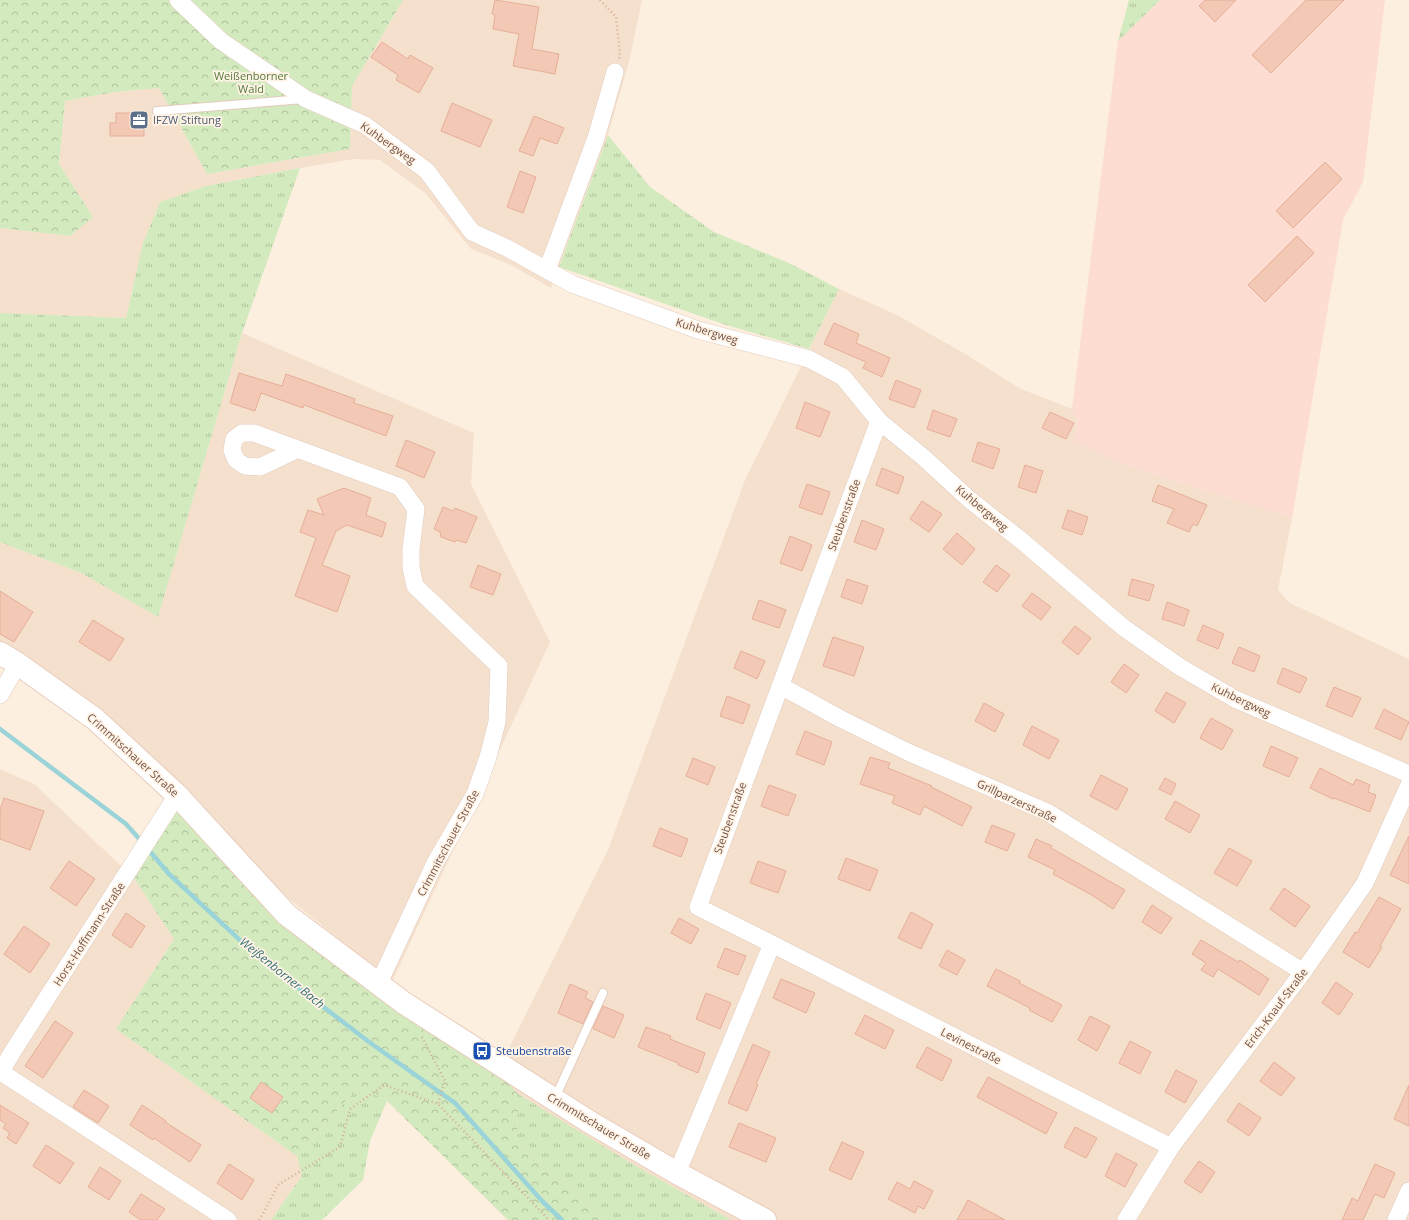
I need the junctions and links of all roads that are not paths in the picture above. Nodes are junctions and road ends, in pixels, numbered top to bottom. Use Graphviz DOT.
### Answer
graph roads {
  1 [pos="178,0"];
  2 [pos="615,72"];
  3 [pos="306,99"];
  4 [pos="157,111"];
  5 [pos="547,270"];
  6 [pos="879,421"];
  7 [pos="298,449"];
  8 [pos="9,658"];
  9 [pos="781,686"];
  10 [pos="0,695"];
  11 [pos="1409,774"];
  12 [pos="1409,785"];
  13 [pos="177,795"];
  14 [pos="772,944"];
  15 [pos="1303,972"];
  16 [pos="379,983"];
  17 [pos="603,994"];
  18 [pos="0,1073"];
  19 [pos="554,1099"];
  20 [pos="1171,1147"];
  21 [pos="677,1173"];
  22 [pos="1409,1191"];
  23 [pos="228,1220"];
  24 [pos="766,1220"];
  25 [pos="1126,1220"];
  26 [pos="1396,1220"];
  1 -- 3 [label="street, Kuhbergweg"];
  2 -- 5 [label="street"];
  3 -- 4 [label="lane"];
  3 -- 5 [label="street, Kuhbergweg"];
  5 -- 6 [label="street, Kuhbergweg"];
  6 -- 9 [label="street, Steubenstraße"];
  6 -- 11 [label="street, Kuhbergweg"];
  7 -- 16 [label="street, Crimmitschauer Straße"];
  8 -- 10 [label="street"];
  8 -- 13 [label="main road, Crimmitschauer Straße"];
  9 -- 14 [label="street, Steubenstraße"];
  9 -- 15 [label="street, Grillparzerstraße"];
  12 -- 15 [label="street, Erich-Knauf-Straße"];
  13 -- 16 [label="main road, Crimmitschauer Straße"];
  13 -- 18 [label="street, Horst-Hoffmann-Straße"];
  14 -- 20 [label="street, Levinestraße"];
  14 -- 21 [label="street"];
  15 -- 20 [label="street, Erich-Knauf-Straße"];
  16 -- 19 [label="main road, Crimmitschauer Straße"];
  17 -- 19 [label="lane"];
  18 -- 23 [label="street, Horst-Hoffmann-Straße"];
  19 -- 21 [label="main road, Crimmitschauer Straße"];
  20 -- 25 [label="street, Erich-Knauf-Straße"];
  21 -- 24 [label="main road, Crimmitschauer Straße"];
  22 -- 26 [label="street"];
}
